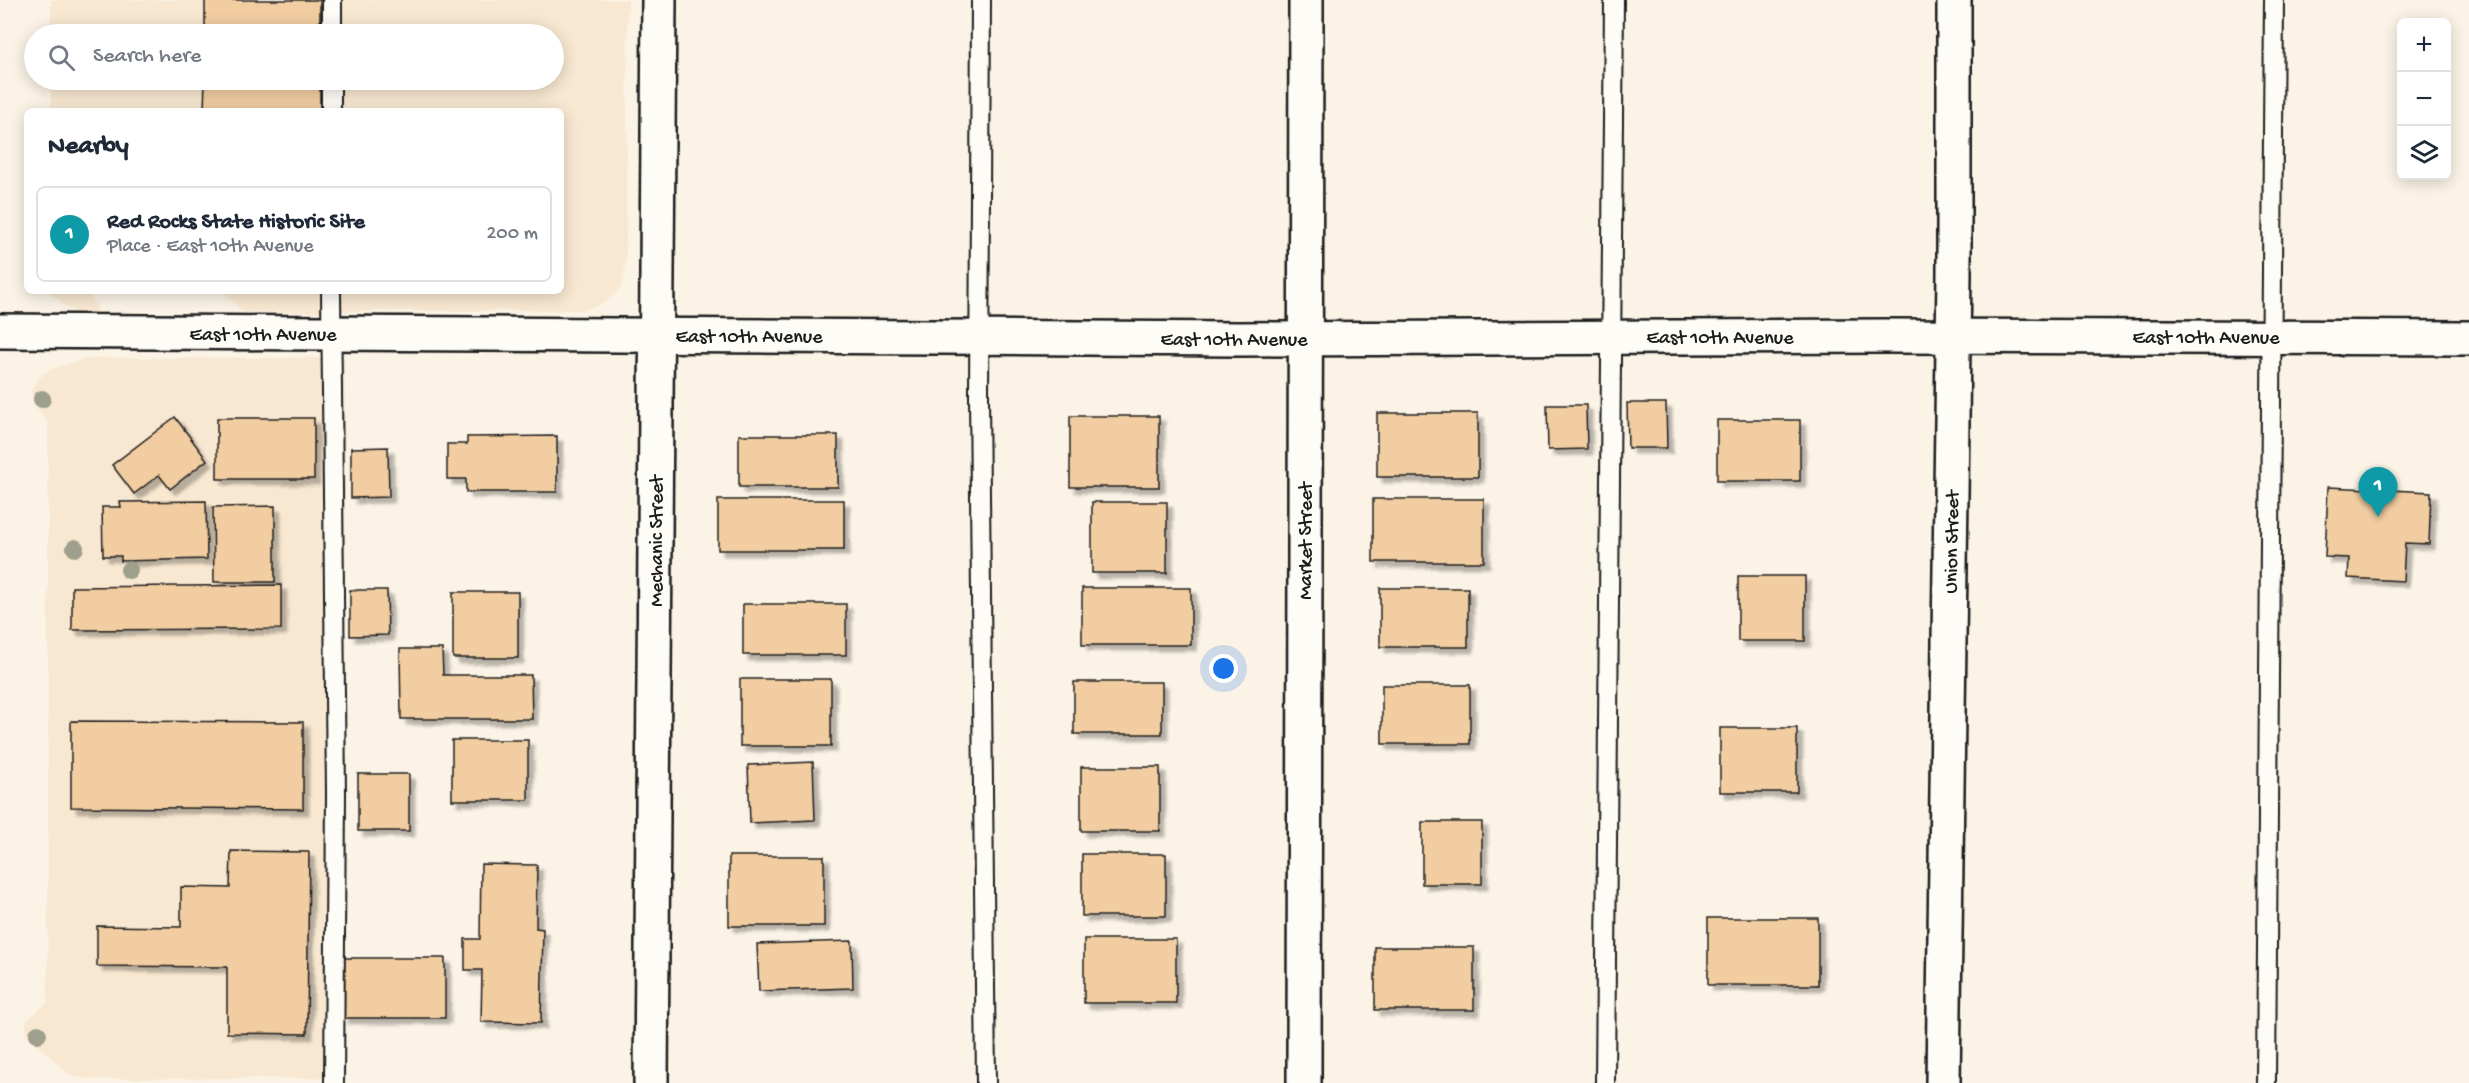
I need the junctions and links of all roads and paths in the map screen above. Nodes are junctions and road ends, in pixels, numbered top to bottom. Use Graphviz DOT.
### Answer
graph roads {
  1 [pos="332,0"];
  2 [pos="659,0"];
  3 [pos="981,0"];
  4 [pos="1306,0"];
  5 [pos="1614,0"];
  6 [pos="1954,0"];
  7 [pos="2274,0"];
  8 [pos="332,24"];
  9 [pos="332,90"];
  10 [pos="332,108"];
  11 [pos="332,294"];
  12 [pos="0,331"];
  13 [pos="332,333"];
  14 [pos="656,335"];
  15 [pos="1953,336"];
  16 [pos="2270,336"];
  17 [pos="979,337"];
  18 [pos="1612,337"];
  19 [pos="2469,338"];
  20 [pos="1304,339"];
  21 [pos="334,1083"];
  22 [pos="651,1083"];
  23 [pos="986,1083"];
  24 [pos="1304,1083"];
  25 [pos="1605,1083"];
  26 [pos="1943,1083"];
  27 [pos="2266,1083"];
  1 -- 8 [label="lane"];
  2 -- 14 [label="street, Mechanic Street"];
  3 -- 17 [label="lane"];
  4 -- 20 [label="street, Market Street"];
  5 -- 18 [label="lane"];
  6 -- 15 [label="street, Union Street"];
  7 -- 16 [label="lane"];
  9 -- 10 [label="lane"];
  11 -- 13 [label="lane"];
  12 -- 13 [label="street, East 10th Avenue"];
  13 -- 14 [label="street, East 10th Avenue"];
  13 -- 21 [label="lane"];
  14 -- 17 [label="street, East 10th Avenue"];
  14 -- 22 [label="street, Mechanic Street"];
  15 -- 16 [label="street, East 10th Avenue"];
  15 -- 18 [label="street, East 10th Avenue"];
  15 -- 26 [label="street, Union Street"];
  16 -- 19 [label="street, East 10th Avenue"];
  16 -- 27 [label="lane"];
  17 -- 20 [label="street, East 10th Avenue"];
  17 -- 23 [label="lane"];
  18 -- 20 [label="street, East 10th Avenue"];
  18 -- 25 [label="lane"];
  20 -- 24 [label="street, Market Street"];
}
